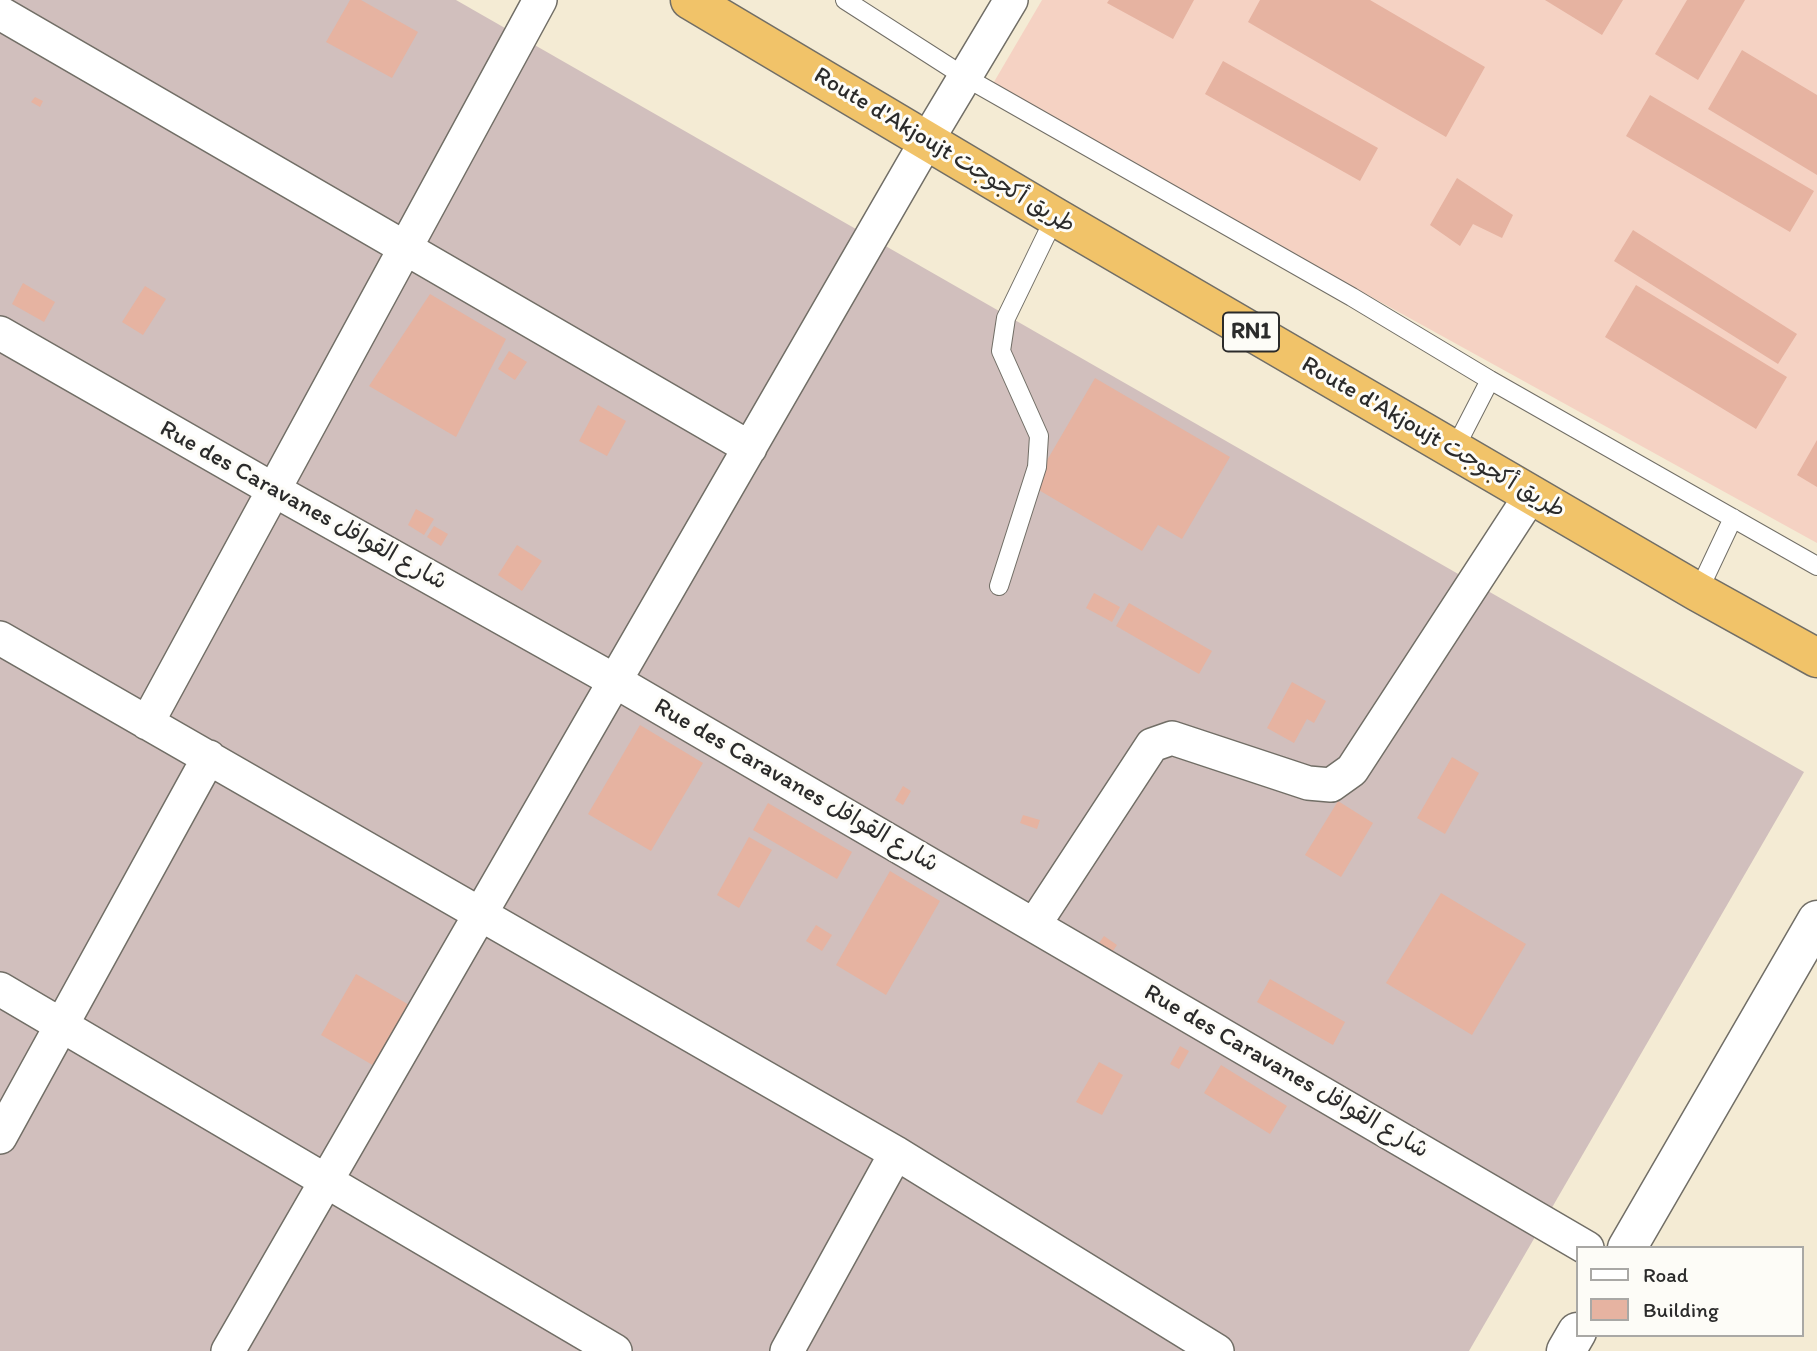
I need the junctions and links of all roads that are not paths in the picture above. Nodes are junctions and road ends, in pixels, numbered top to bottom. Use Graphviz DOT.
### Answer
graph roads {
  1 [pos="540,0"];
  2 [pos="690,0"];
  3 [pos="845,0"];
  4 [pos="1011,0"];
  5 [pos="0,13"];
  6 [pos="965,77"];
  7 [pos="926,142"];
  8 [pos="1055,218"];
  9 [pos="405,248"];
  10 [pos="0,333"];
  11 [pos="1490,380"];
  12 [pos="750,448"];
  13 [pos="1454,450"];
  14 [pos="274,490"];
  15 [pos="1531,495"];
  16 [pos="1733,518"];
  17 [pos="1817,566"];
  18 [pos="999,586"];
  19 [pos="1699,592"];
  20 [pos="0,638"];
  21 [pos="1817,658"];
  22 [pos="615,681"];
  23 [pos="148,723"];
  24 [pos="209,757"];
  25 [pos="481,914"];
  26 [pos="1817,920"];
  27 [pos="1034,925"];
  28 [pos="0,989"];
  29 [pos="61,1026"];
  30 [pos="0,1137"];
  31 [pos="896,1153"];
  32 [pos="326,1182"];
  33 [pos="1584,1246"];
  34 [pos="1628,1246"];
  35 [pos="1576,1334"];
  36 [pos="228,1351"];
  37 [pos="615,1351"];
  38 [pos="787,1351"];
  39 [pos="1217,1351"];
  40 [pos="1566,1351"];
  1 -- 9 [label="street"];
  2 -- 7 [label="highway, Route d'Akjoujt طريق أكجوجت / RN1"];
  3 -- 6 [label="lane"];
  4 -- 6 [label="street"];
  5 -- 9 [label="street"];
  6 -- 7 [label="street"];
  6 -- 11 [label="lane"];
  7 -- 8 [label="highway, Route d'Akjoujt طريق أكجوجت / RN1"];
  7 -- 12 [label="street"];
  8 -- 13 [label="highway, Route d'Akjoujt طريق أكجوجت / RN1"];
  8 -- 18 [label="lane"];
  9 -- 12 [label="street"];
  9 -- 14 [label="street"];
  10 -- 14 [label="street, Rue des Caravanes شارع القوافل"];
  11 -- 13 [label="lane"];
  11 -- 16 [label="lane"];
  12 -- 22 [label="street"];
  13 -- 15 [label="highway, Route d'Akjoujt طريق أكجوجت / RN1"];
  14 -- 22 [label="street, Rue des Caravanes شارع القوافل"];
  14 -- 23 [label="street"];
  15 -- 19 [label="highway, Route d'Akjoujt طريق أكجوجت / RN1"];
  15 -- 27 [label="street"];
  16 -- 17 [label="lane"];
  16 -- 19 [label="lane"];
  19 -- 21 [label="highway, Route d'Akjoujt طريق أكجوجت / RN1"];
  20 -- 23 [label="street"];
  22 -- 25 [label="street"];
  22 -- 27 [label="street, Rue des Caravanes شارع القوافل"];
  23 -- 24 [label="street"];
  24 -- 25 [label="street"];
  24 -- 29 [label="street"];
  25 -- 31 [label="street"];
  25 -- 32 [label="street"];
  26 -- 34 [label="street"];
  27 -- 33 [label="street, Rue des Caravanes شارع القوافل"];
  28 -- 29 [label="street"];
  29 -- 30 [label="street"];
  29 -- 32 [label="street"];
  31 -- 38 [label="street"];
  31 -- 39 [label="street"];
  32 -- 36 [label="street"];
  32 -- 37 [label="street"];
  35 -- 40 [label="street"];
}
